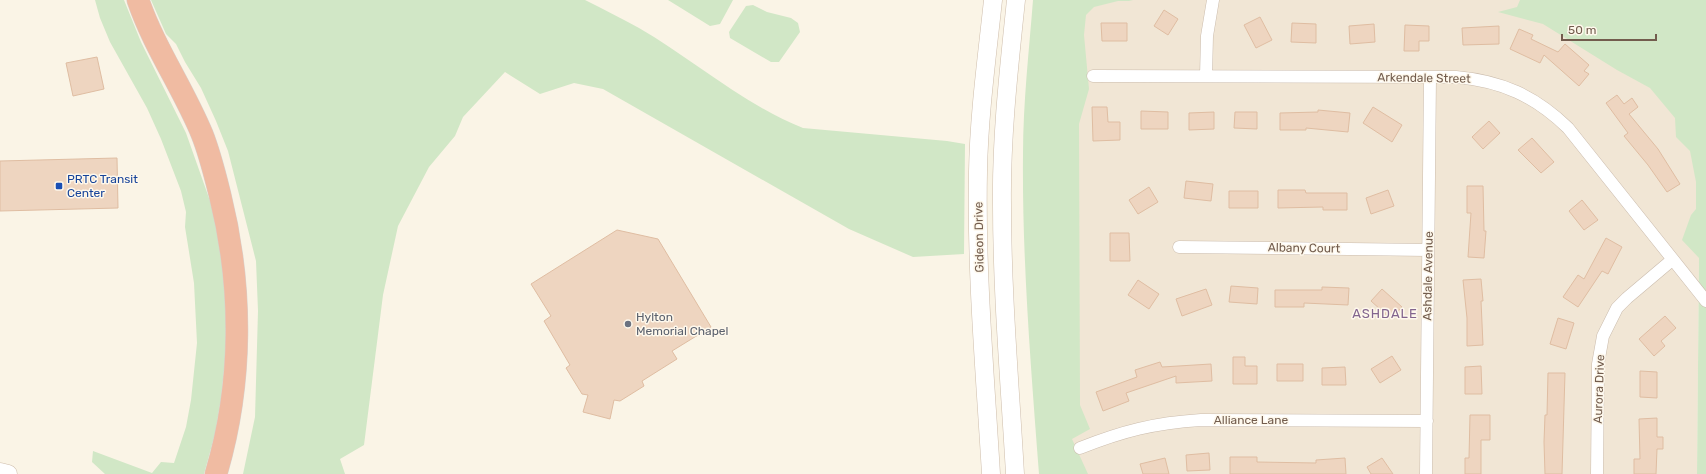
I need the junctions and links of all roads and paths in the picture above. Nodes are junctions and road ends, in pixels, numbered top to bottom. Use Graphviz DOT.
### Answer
graph roads {
  1 [pos="138,0"];
  2 [pos="994,0"];
  3 [pos="1016,0"];
  4 [pos="1213,0"];
  5 [pos="1093,76"];
  6 [pos="1206,76"];
  7 [pos="1430,77"];
  8 [pos="1179,247"];
  9 [pos="1428,250"];
  10 [pos="1672,260"];
  11 [pos="1706,301"];
  12 [pos="1427,421"];
  13 [pos="1080,448"];
  14 [pos="0,472"];
  15 [pos="8,474"];
  16 [pos="216,474"];
  17 [pos="992,474"];
  18 [pos="1015,474"];
  19 [pos="1426,474"];
  20 [pos="1597,474"];
  1 -- 16 [label="highway"];
  2 -- 17 [label="main road, Gideon Drive"];
  3 -- 18 [label="main road, Gideon Drive"];
  4 -- 6 [label="street"];
  5 -- 6 [label="street, Arkendale Street"];
  6 -- 7 [label="street, Arkendale Street"];
  7 -- 9 [label="street, Ashdale Avenue"];
  7 -- 10 [label="street, Arkendale Street"];
  8 -- 9 [label="street, Albany Court"];
  9 -- 12 [label="street, Ashdale Avenue"];
  10 -- 11 [label="street, Arkendale Street"];
  10 -- 20 [label="street, Aurora Drive"];
  12 -- 13 [label="street, Alliance Lane"];
  12 -- 19 [label="street, Ashdale Avenue"];
  14 -- 15 [label="main road"];
}
